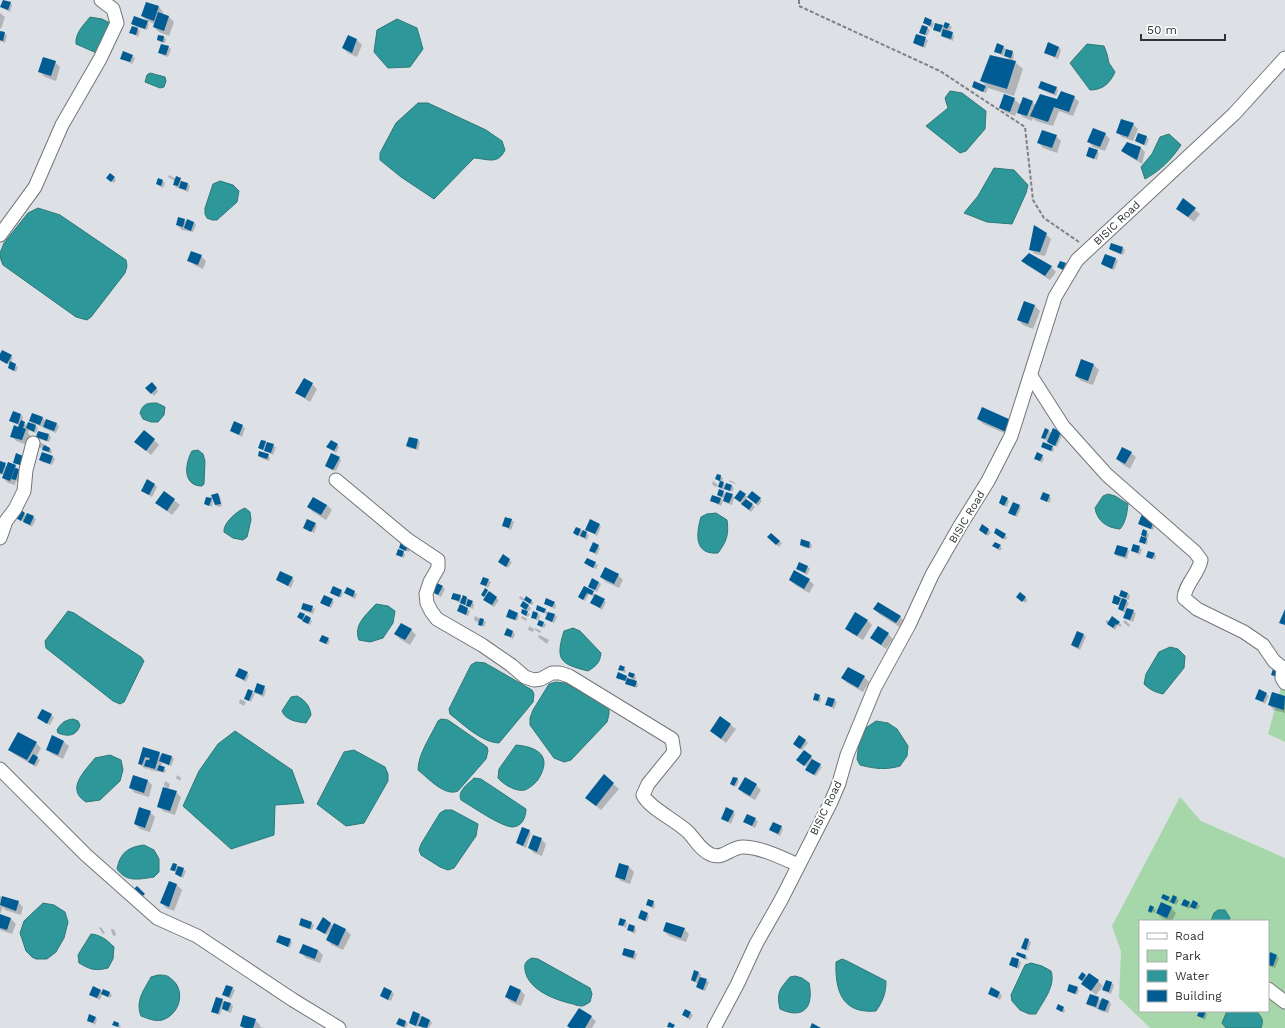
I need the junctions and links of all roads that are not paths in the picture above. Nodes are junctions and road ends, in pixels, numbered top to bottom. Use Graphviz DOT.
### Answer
graph roads {
  1 [pos="101,0"];
  2 [pos="1285,58"];
  3 [pos="0,235"];
  4 [pos="1030,376"];
  5 [pos="33,443"];
  6 [pos="336,480"];
  7 [pos="0,538"];
  8 [pos="1285,683"];
  9 [pos="0,769"];
  10 [pos="798,865"];
  11 [pos="1269,990"];
  12 [pos="1285,1002"];
  13 [pos="339,1028"];
  14 [pos="714,1028"];
  1 -- 3 [label="street"];
  2 -- 4 [label="street, BISIC Road"];
  4 -- 8 [label="street"];
  4 -- 10 [label="street, BISIC Road"];
  5 -- 7 [label="street"];
  6 -- 10 [label="street"];
  9 -- 13 [label="street"];
  10 -- 14 [label="street, BISIC Road"];
  11 -- 12 [label="street"];
}
